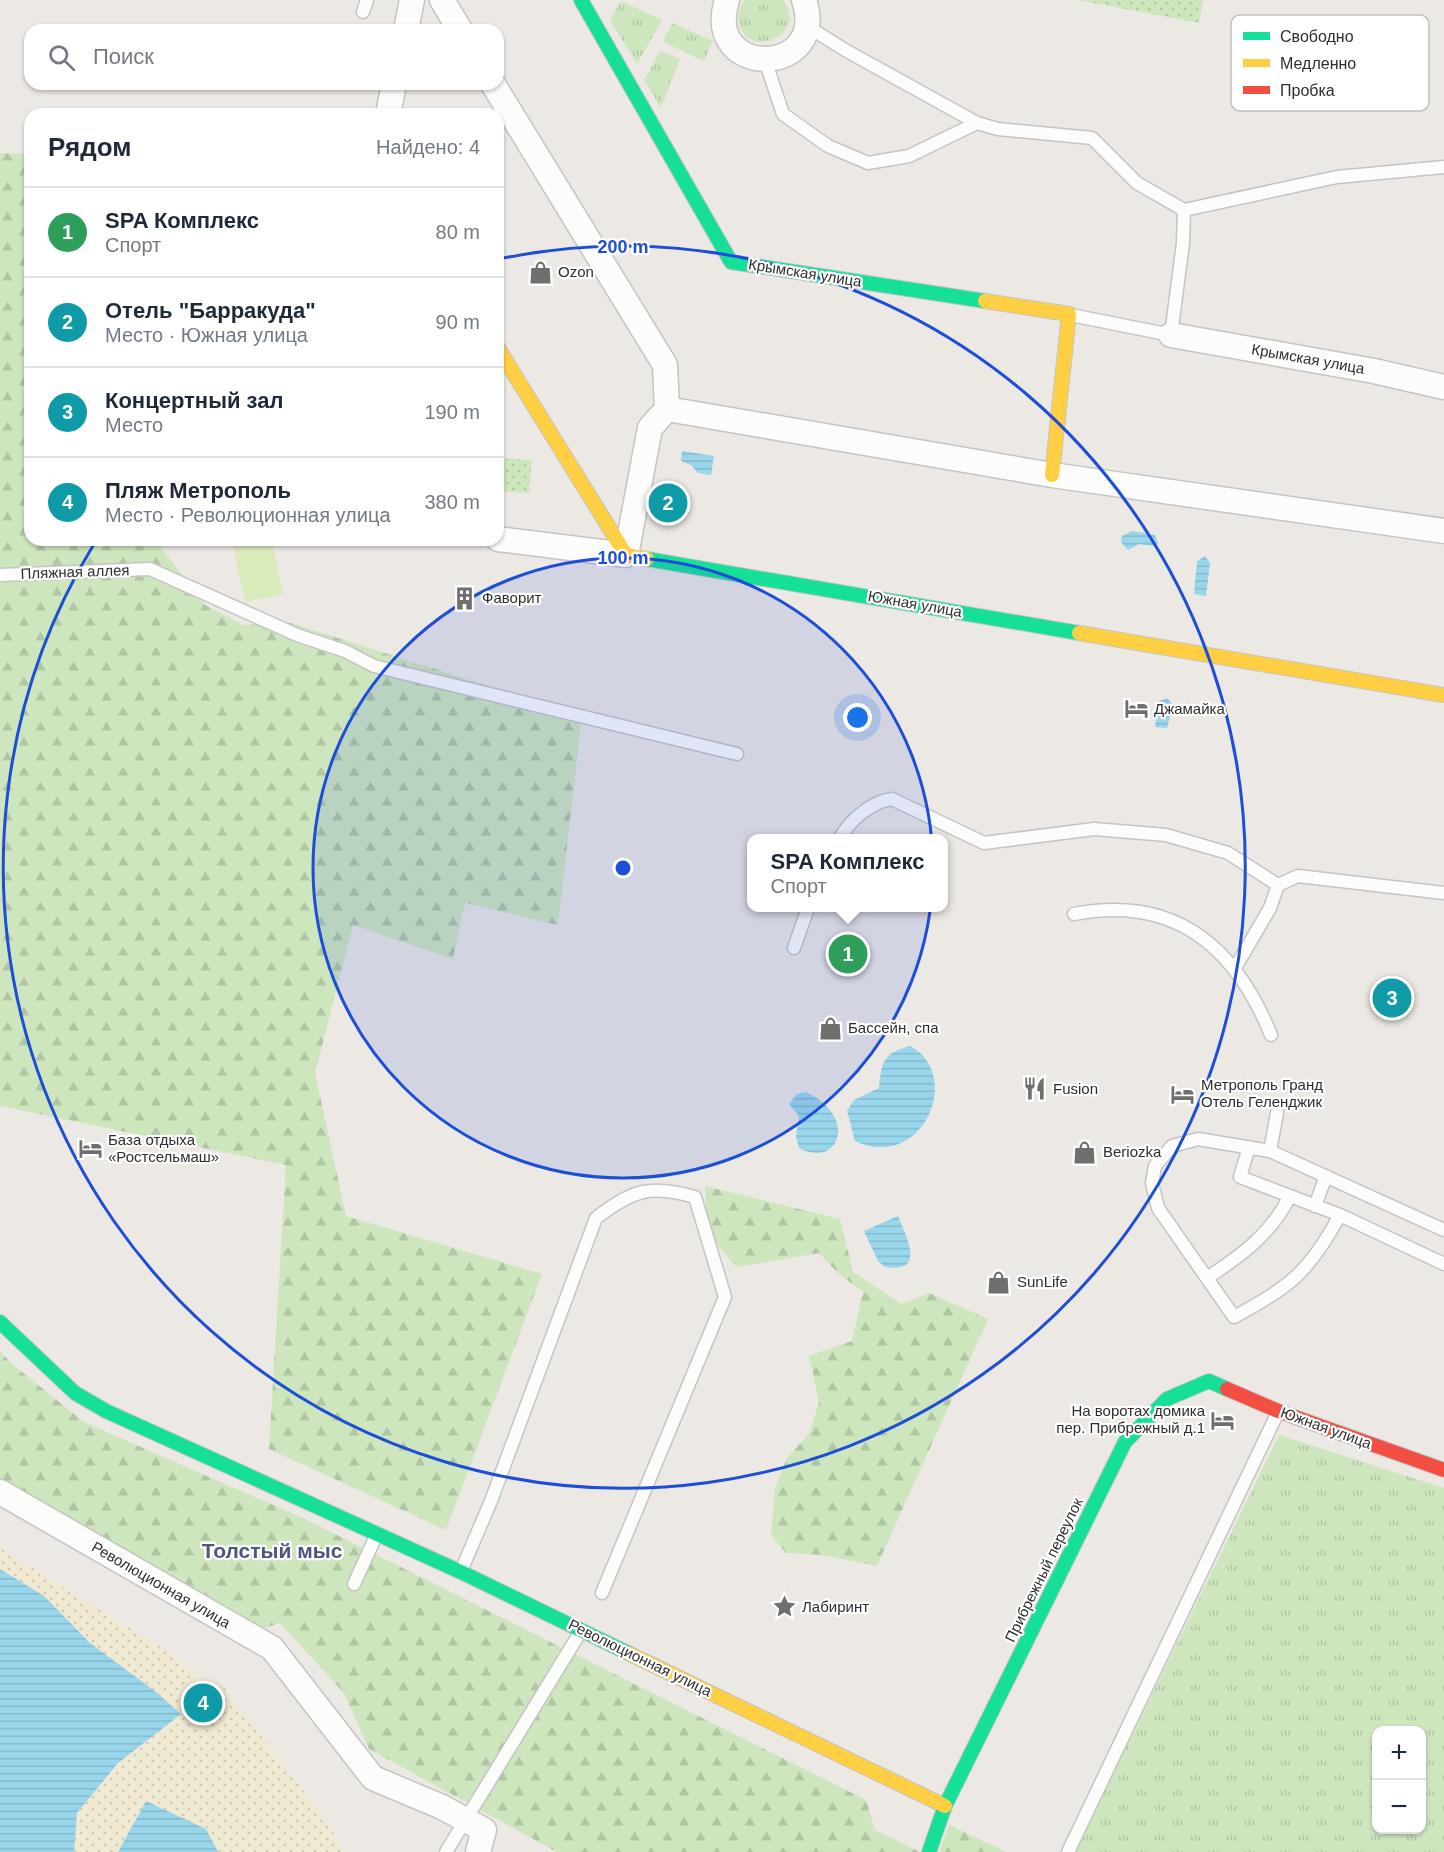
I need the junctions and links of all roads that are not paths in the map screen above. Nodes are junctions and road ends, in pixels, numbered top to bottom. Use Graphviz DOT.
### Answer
graph roads {
  1 [pos="412,0"];
  2 [pos="442,0"];
  3 [pos="581,0"];
  4 [pos="727,0"];
  5 [pos="804,0"];
  6 [pos="407,24"];
  7 [pos="456,24"];
  8 [pos="807,26"];
  9 [pos="765,60"];
  10 [pos="393,90"];
  11 [pos="497,90"];
  12 [pos="389,108"];
  13 [pos="977,123"];
  14 [pos="1444,167"];
  15 [pos="1184,210"];
  16 [pos="1070,314"];
  17 [pos="1171,334"];
  18 [pos="504,358"];
  19 [pos="1444,387"];
  20 [pos="667,410"];
  21 [pos="1052,475"];
  22 [pos="1444,531"];
  23 [pos="504,541"];
  24 [pos="626,555"];
  25 [pos="0,575"];
  26 [pos="1444,695"];
  27 [pos="736,754"];
  28 [pos="842,834"];
  29 [pos="1278,885"];
  30 [pos="1444,893"];
  31 [pos="807,912"];
  32 [pos="1074,914"];
  33 [pos="794,948"];
  34 [pos="1235,968"];
  35 [pos="1271,1035"];
  36 [pos="1277,1113"];
  37 [pos="1249,1148"];
  38 [pos="1270,1151"];
  39 [pos="1326,1176"];
  40 [pos="1290,1196"];
  41 [pos="1315,1206"];
  42 [pos="1340,1215"];
  43 [pos="1444,1230"];
  44 [pos="1444,1264"];
  45 [pos="1207,1278"];
  46 [pos="0,1322"];
  47 [pos="0,1338"];
  48 [pos="1209,1381"];
  49 [pos="1278,1411"];
  50 [pos="1444,1470"];
  51 [pos="0,1492"];
  52 [pos="334,1514"];
  53 [pos="377,1533"];
  54 [pos="461,1572"];
  55 [pos="354,1584"];
  56 [pos="602,1593"];
  57 [pos="582,1630"];
  58 [pos="945,1806"];
  59 [pos="466,1820"];
  60 [pos="446,1852"];
  61 [pos="478,1852"];
  62 [pos="929,1852"];
  63 [pos="1068,1852"];
  1 -- 6 [label="street"];
  2 -- 7 [label="street"];
  3 -- 16 [label="street, Крымская улица"];
  4 -- 9 [label="street"];
  5 -- 8 [label="street"];
  8 -- 9 [label="street"];
  8 -- 13 [label="lane"];
  9 -- 13 [label="lane"];
  10 -- 12 [label="street"];
  11 -- 20 [label="street"];
  13 -- 15 [label="lane"];
  14 -- 15 [label="lane"];
  15 -- 17 [label="lane"];
  16 -- 17 [label="lane, Крымская улица"];
  16 -- 21 [label="street"];
  17 -- 19 [label="street, Крымская улица"];
  18 -- 24 [label="street"];
  20 -- 21 [label="street"];
  20 -- 24 [label="street"];
  21 -- 22 [label="street"];
  23 -- 24 [label="street"];
  24 -- 26 [label="street, Южная улица"];
  25 -- 27 [label="lane, Пляжная аллея"];
  28 -- 29 [label="lane"];
  29 -- 30 [label="lane"];
  29 -- 34 [label="lane"];
  31 -- 33 [label="lane"];
  32 -- 34 [label="lane"];
  34 -- 35 [label="lane"];
  36 -- 38 [label="lane"];
  37 -- 38 [label="lane"];
  37 -- 40 [label="lane"];
  37 -- 45 [label="lane"];
  38 -- 39 [label="lane"];
  39 -- 41 [label="lane"];
  39 -- 43 [label="lane"];
  40 -- 41 [label="lane"];
  40 -- 45 [label="lane"];
  41 -- 42 [label="lane"];
  42 -- 44 [label="lane"];
  42 -- 45 [label="lane"];
  46 -- 52 [label="street, Революционная улица"];
  47 -- 52 [label="street, Революционная улица"];
  48 -- 49 [label="street, Южная улица"];
  48 -- 58 [label="street, Прибрежный переулок"];
  49 -- 50 [label="street, Южная улица"];
  49 -- 63 [label="lane"];
  51 -- 59 [label="street, Революционная улица"];
  52 -- 53 [label="street, Революционная улица"];
  53 -- 54 [label="street, Революционная улица"];
  53 -- 55 [label="lane"];
  54 -- 56 [label="lane"];
  54 -- 57 [label="street, Революционная улица"];
  57 -- 58 [label="street, Революционная улица"];
  57 -- 59 [label="lane"];
  58 -- 62 [label="street, Прибрежный переулок"];
  59 -- 60 [label="lane"];
  59 -- 61 [label="street, Революционная улица"];
}
